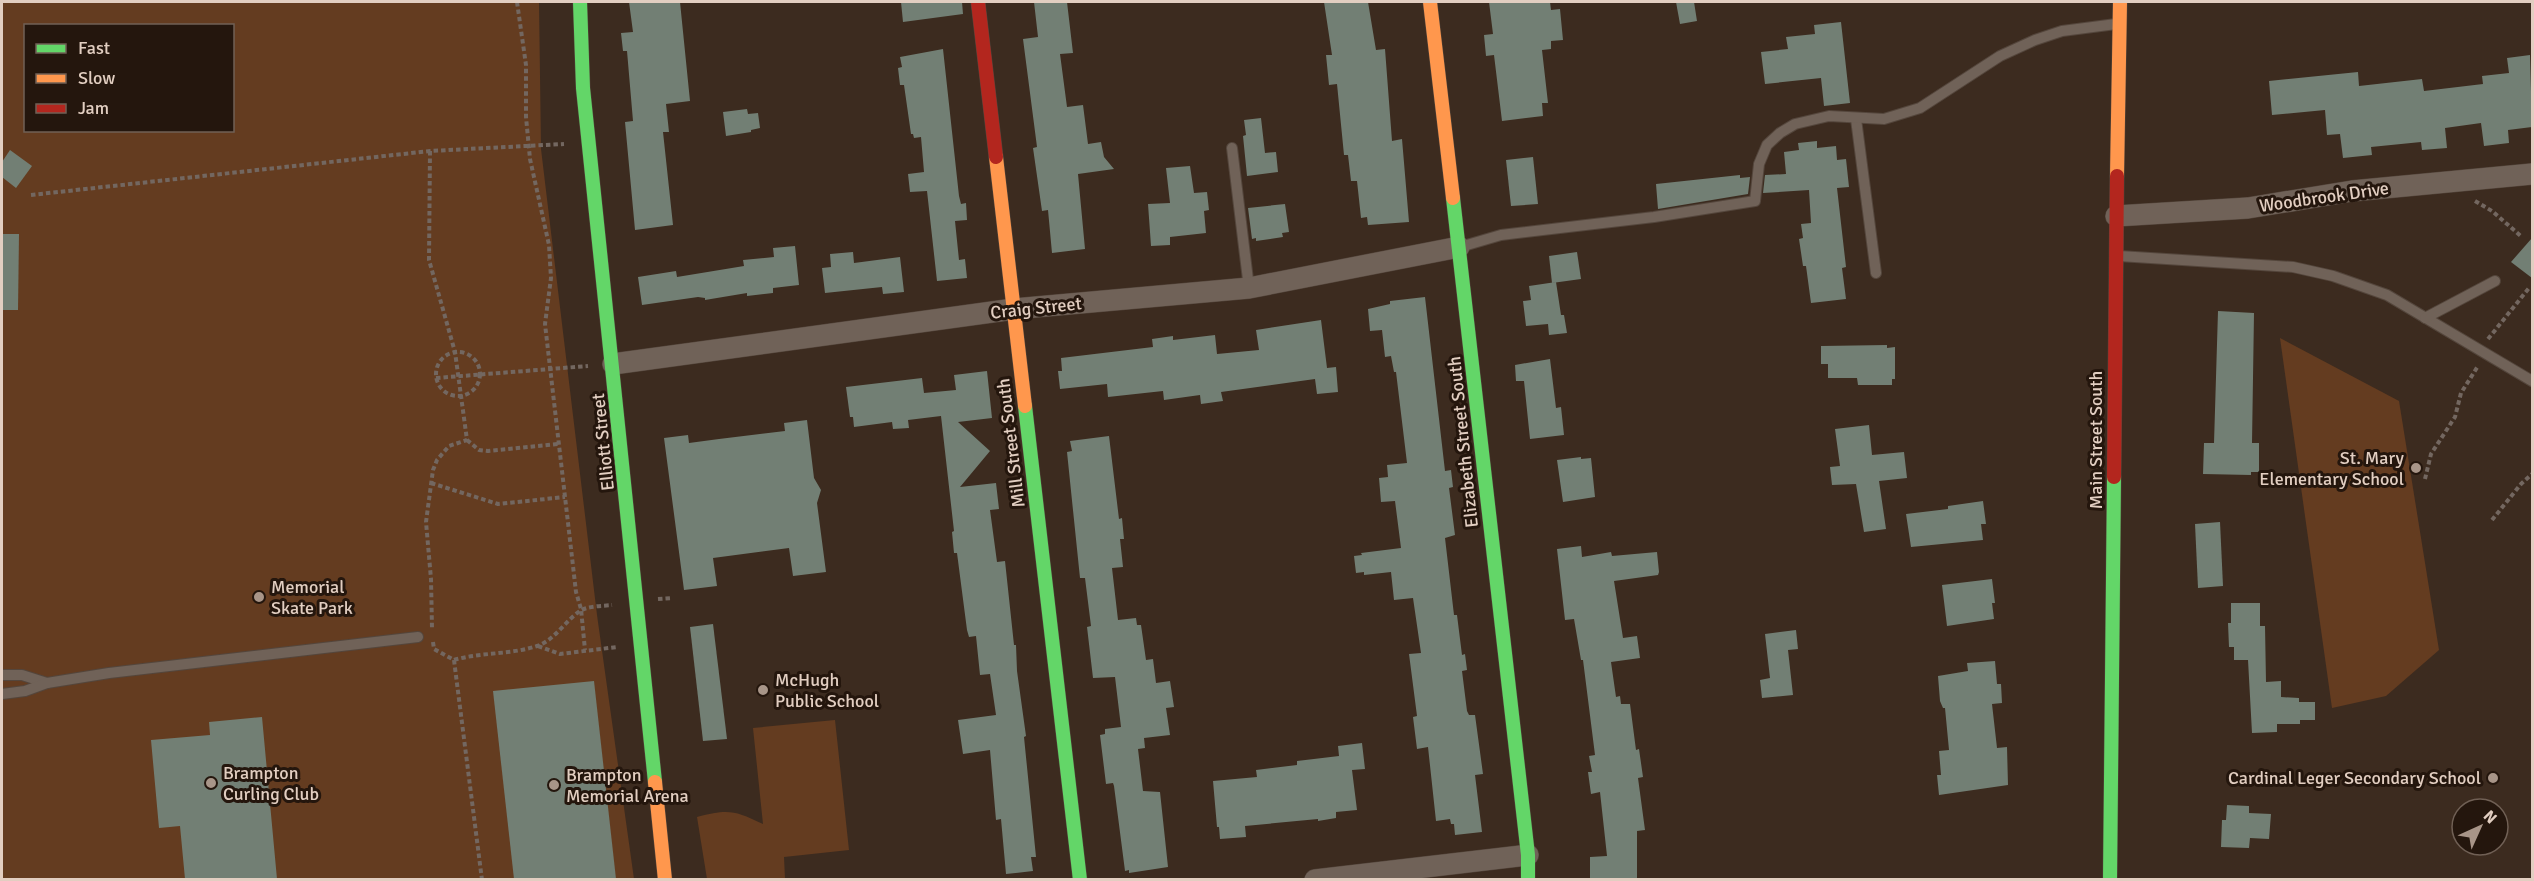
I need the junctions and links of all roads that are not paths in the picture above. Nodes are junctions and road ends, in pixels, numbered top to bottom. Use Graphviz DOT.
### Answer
graph roads {
  1 [pos="580,2"];
  2 [pos="978,2"];
  3 [pos="1430,2"];
  4 [pos="2120,2"];
  5 [pos="2120,23"];
  6 [pos="1856,119"];
  7 [pos="1232,148"];
  8 [pos="2532,174"];
  9 [pos="2116,216"];
  10 [pos="1459,247"];
  11 [pos="2115,256"];
  12 [pos="1876,273"];
  13 [pos="2495,281"];
  14 [pos="1249,288"];
  15 [pos="1014,309"];
  16 [pos="2426,318"];
  17 [pos="613,364"];
  18 [pos="2532,381"];
  19 [pos="418,638"];
  20 [pos="2,675"];
  21 [pos="47,683"];
  22 [pos="2,694"];
  23 [pos="1528,855"];
  24 [pos="665,879"];
  25 [pos="1080,879"];
  26 [pos="1315,879"];
  27 [pos="1528,879"];
  28 [pos="2110,879"];
  1 -- 17 [label="street, Elliott Street"];
  2 -- 15 [label="street, Mill Street South"];
  3 -- 10 [label="street, Elizabeth Street South"];
  4 -- 5 [label="street, Main Street South"];
  5 -- 6 [label="lane"];
  5 -- 9 [label="street, Main Street South"];
  6 -- 10 [label="lane"];
  6 -- 12 [label="lane"];
  7 -- 14 [label="lane"];
  8 -- 9 [label="street, Woodbrook Drive"];
  9 -- 11 [label="street, Main Street South"];
  10 -- 14 [label="street, Craig Street"];
  10 -- 23 [label="street, Elizabeth Street South"];
  11 -- 16 [label="lane"];
  11 -- 28 [label="street, Main Street South"];
  13 -- 16 [label="lane"];
  14 -- 15 [label="street, Craig Street"];
  15 -- 17 [label="street, Craig Street"];
  15 -- 25 [label="street, Mill Street South"];
  16 -- 18 [label="lane"];
  17 -- 24 [label="street, Elliott Street"];
  19 -- 21 [label="lane"];
  20 -- 21 [label="lane"];
  21 -- 22 [label="lane"];
  23 -- 26 [label="street"];
  23 -- 27 [label="street, Elizabeth Street South"];
}
